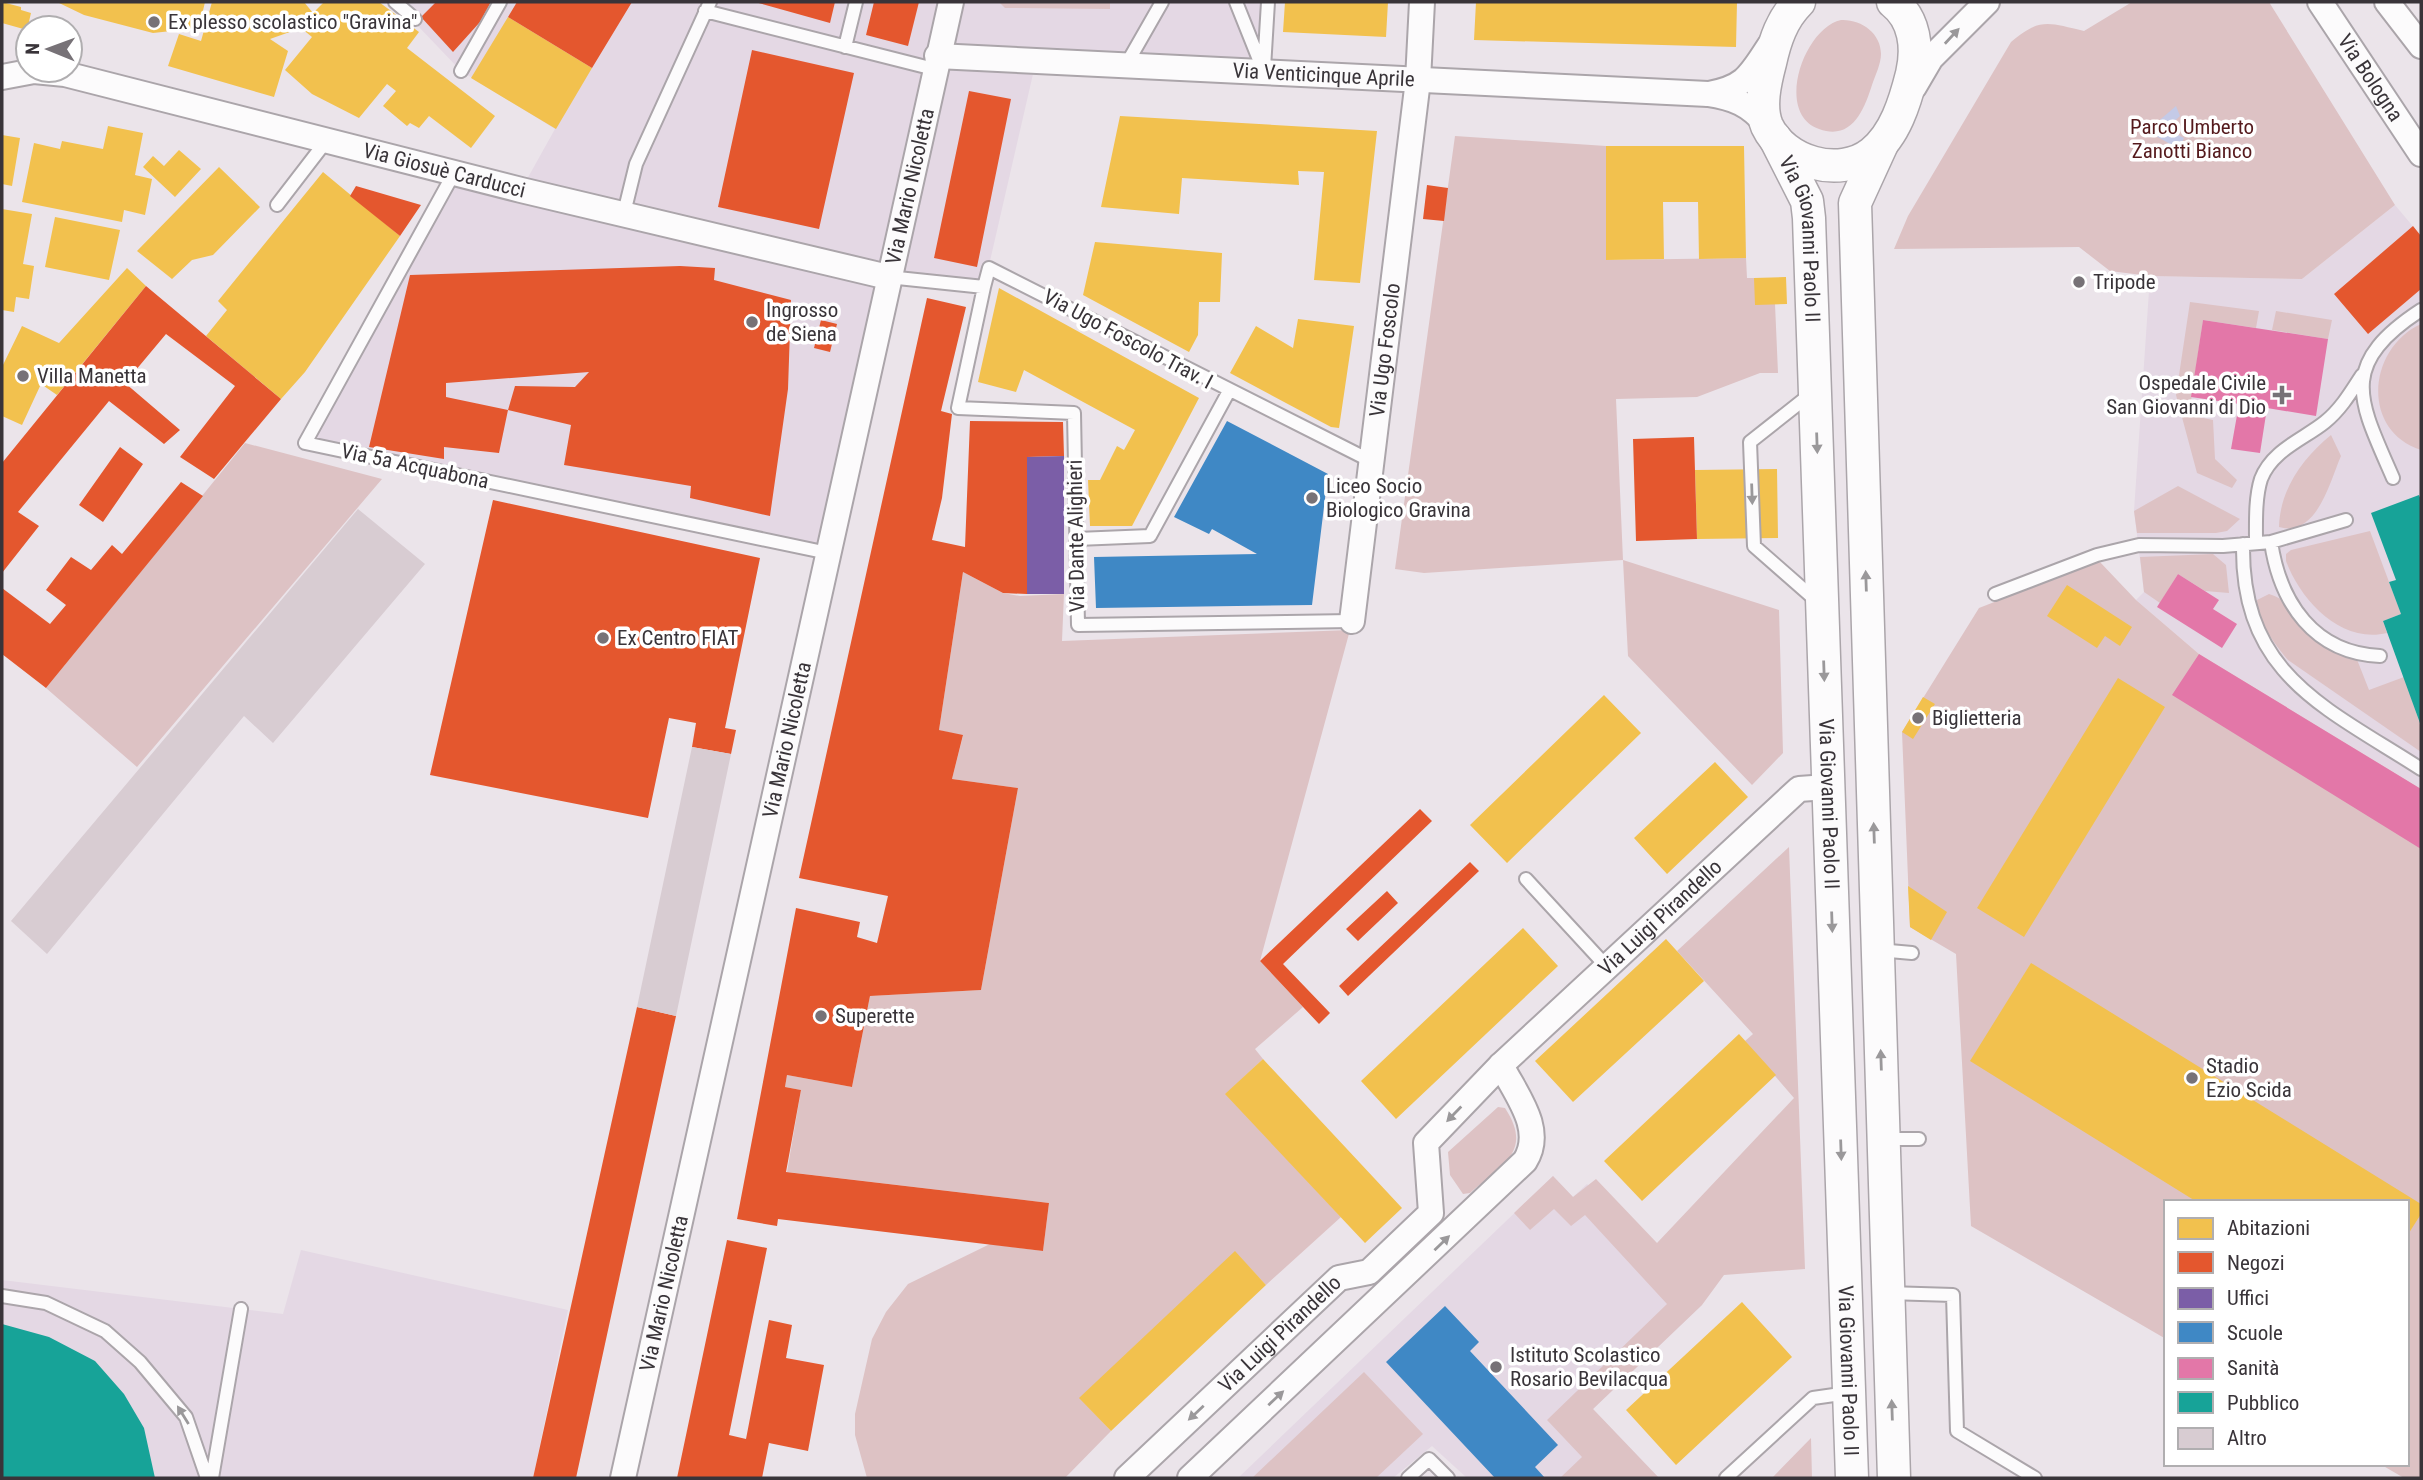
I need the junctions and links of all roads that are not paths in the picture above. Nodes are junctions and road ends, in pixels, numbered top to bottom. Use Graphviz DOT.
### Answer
graph roads {
  1 [pos="395,2"];
  2 [pos="500,2"];
  3 [pos="856,2"];
  4 [pos="951,2"];
  5 [pos="1162,2"];
  6 [pos="1236,2"];
  7 [pos="1268,2"];
  8 [pos="1422,2"];
  9 [pos="1893,2"];
  10 [pos="1987,2"];
  11 [pos="2320,2"];
  12 [pos="2386,2"];
  13 [pos="708,6"];
  14 [pos="1790,12"];
  15 [pos="415,19"];
  16 [pos="2421,46"];
  17 [pos="845,47"];
  18 [pos="936,63"];
  19 [pos="1126,65"];
  20 [pos="461,71"];
  21 [pos="1264,72"];
  22 [pos="2,77"];
  23 [pos="1418,79"];
  24 [pos="1708,94"];
  25 [pos="1900,112"];
  26 [pos="1770,131"];
  27 [pos="327,140"];
  28 [pos="1882,144"];
  29 [pos="2421,154"];
  30 [pos="454,173"];
  31 [pos="277,205"];
  32 [pos="624,213"];
  33 [pos="888,277"];
  34 [pos="984,287"];
  35 [pos="2421,310"];
  36 [pos="2362,375"];
  37 [pos="1815,390"];
  38 [pos="1229,391"];
  39 [pos="1371,461"];
  40 [pos="2393,478"];
  41 [pos="2346,520"];
  42 [pos="1077,539"];
  43 [pos="2271,542"];
  44 [pos="2249,544"];
  45 [pos="828,553"];
  46 [pos="1995,594"];
  47 [pos="1822,605"];
  48 [pos="1352,621"];
  49 [pos="2380,656"];
  50 [pos="2421,769"];
  51 [pos="1827,787"];
  52 [pos="1526,879"];
  53 [pos="1878,950"];
  54 [pos="1912,953"];
  55 [pos="1607,967"];
  56 [pos="1501,1065"];
  57 [pos="1884,1139"];
  58 [pos="1919,1139"];
  59 [pos="1888,1293"];
  60 [pos="2,1296"];
  61 [pos="241,1309"];
  62 [pos="1849,1393"];
  63 [pos="210,1478"];
  64 [pos="623,1478"];
  65 [pos="1127,1478"];
  66 [pos="1190,1478"];
  67 [pos="1408,1478"];
  68 [pos="1448,1478"];
  69 [pos="1726,1478"];
  70 [pos="1852,1478"];
  71 [pos="1894,1478"];
  72 [pos="2035,1478"];
  1 -- 15 [label="lane"];
  2 -- 20 [label="lane"];
  3 -- 17 [label="lane"];
  4 -- 18 [label="street, Via Mario Nicoletta"];
  5 -- 19 [label="lane"];
  6 -- 21 [label="lane"];
  7 -- 21 [label="lane"];
  8 -- 23 [label="street, Via Ugo Foscolo"];
  9 -- 25 [label="street, Via Giovanni Paolo II"];
  25 -- 10 [label="street, one-way"];
  11 -- 29 [label="street, Via Bologna"];
  12 -- 16 [label="street"];
  13 -- 17 [label="lane"];
  13 -- 32 [label="lane"];
  14 -- 24 [label="street"];
  14 -- 26 [label="street"];
  17 -- 18 [label="lane"];
  18 -- 19 [label="street, Via Venticinque Aprile"];
  18 -- 33 [label="street, Via Mario Nicoletta"];
  19 -- 21 [label="street, Via Venticinque Aprile"];
  21 -- 23 [label="street, Via Venticinque Aprile"];
  22 -- 27 [label="street, Via Giosuè Carducci"];
  23 -- 24 [label="street, Via Venticinque Aprile"];
  23 -- 39 [label="street, Via Ugo Foscolo"];
  24 -- 26 [label="street"];
  25 -- 28 [label="street, Via Giovanni Paolo II"];
  26 -- 28 [label="street"];
  26 -- 37 [label="street, Via Giovanni Paolo II"];
  27 -- 30 [label="street, Via Giosuè Carducci"];
  27 -- 31 [label="lane"];
  53 -- 28 [label="street, Via Giovanni Paolo II, one-way"];
  30 -- 32 [label="street, Via Giosuè Carducci"];
  30 -- 45 [label="lane, Via 5a Acquabona"];
  32 -- 33 [label="street, Via Giosuè Carducci"];
  33 -- 34 [label="lane"];
  33 -- 45 [label="street, Via Mario Nicoletta"];
  34 -- 38 [label="lane, Via Ugo Foscolo Trav. I"];
  34 -- 42 [label="lane, Via Dante Alighieri"];
  35 -- 36 [label="lane"];
  36 -- 40 [label="lane"];
  36 -- 44 [label="lane"];
  37 -- 47 [label="street, Via Giovanni Paolo II, one-way"];
  37 -- 47 [label="lane, one-way"];
  38 -- 39 [label="lane, Via Ugo Foscolo Trav. I"];
  38 -- 42 [label="lane"];
  39 -- 48 [label="street, Via Ugo Foscolo"];
  41 -- 43 [label="lane"];
  42 -- 48 [label="lane, Via Dante Alighieri"];
  43 -- 44 [label="lane"];
  43 -- 49 [label="lane"];
  44 -- 46 [label="lane"];
  44 -- 50 [label="lane"];
  45 -- 64 [label="street, Via Mario Nicoletta"];
  47 -- 51 [label="street, Via Giovanni Paolo II, one-way"];
  51 -- 55 [label="street, Via Luigi Pirandello"];
  51 -- 62 [label="street, Via Giovanni Paolo II, one-way"];
  52 -- 55 [label="lane"];
  53 -- 54 [label="lane"];
  57 -- 53 [label="street, Via Giovanni Paolo II, one-way"];
  55 -- 56 [label="street, Via Luigi Pirandello"];
  56 -- 65 [label="street, Via Luigi Pirandello, one-way"];
  66 -- 56 [label="street, Via Luigi Pirandello, one-way"];
  57 -- 58 [label="lane"];
  57 -- 59 [label="street, Via Giovanni Paolo II"];
  71 -- 59 [label="street, Via Giovanni Paolo II, one-way"];
  59 -- 72 [label="lane"];
  63 -- 60 [label="lane, one-way"];
  61 -- 63 [label="lane"];
  62 -- 69 [label="lane"];
  62 -- 70 [label="street, Via Giovanni Paolo II"];
  67 -- 68 [label="lane"];
}
